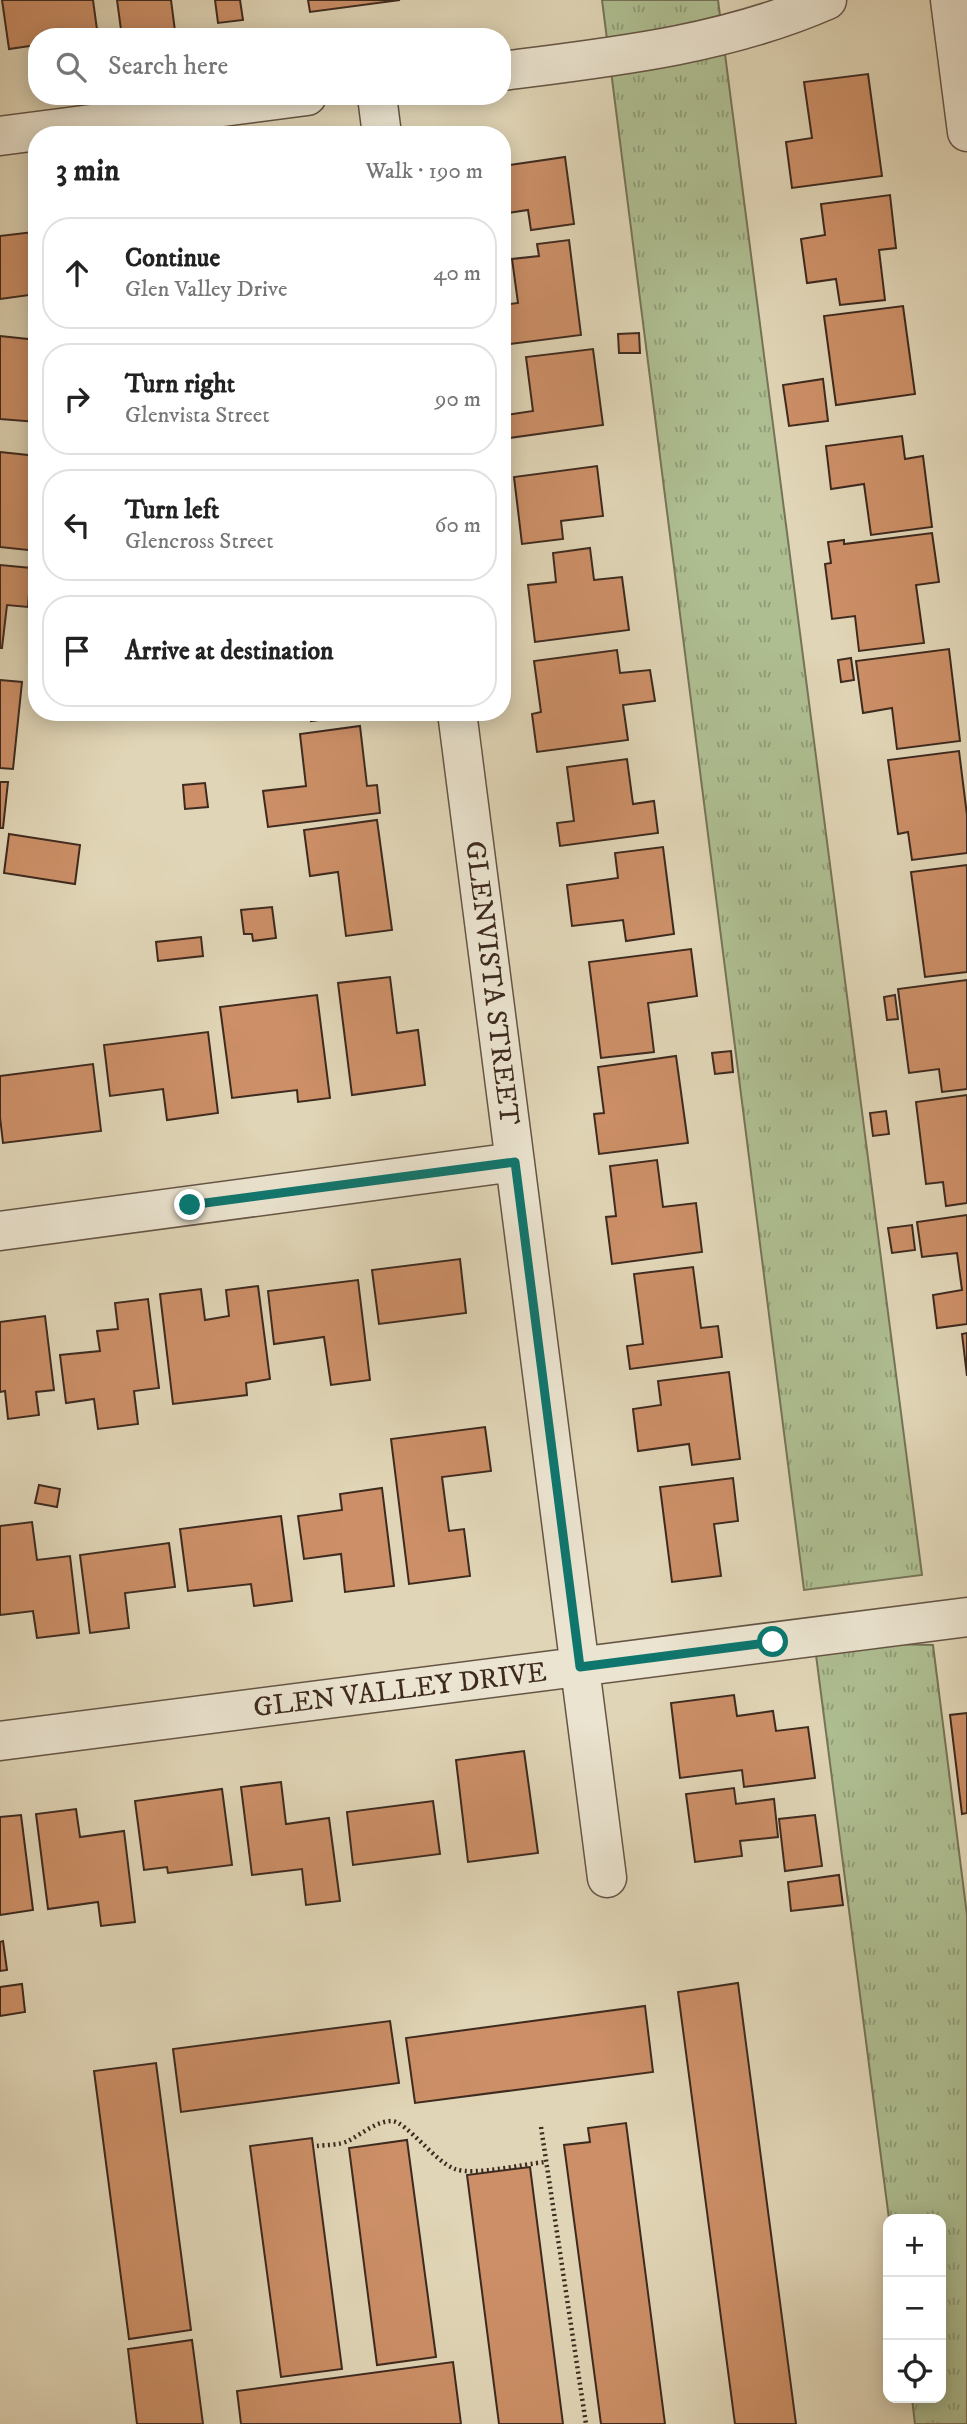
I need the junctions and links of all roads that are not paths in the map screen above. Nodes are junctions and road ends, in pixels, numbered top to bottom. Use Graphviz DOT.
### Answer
graph roads {
  1 [pos="827,0"];
  2 [pos="950,0"];
  3 [pos="511,70"];
  4 [pos="238,105"];
  5 [pos="378,105"];
  6 [pos="77,126"];
  7 [pos="381,126"];
  8 [pos="28,132"];
  9 [pos="967,132"];
  10 [pos="0,136"];
  11 [pos="458,721"];
  12 [pos="515,1162"];
  13 [pos="0,1231"];
  14 [pos="967,1618"];
  15 [pos="580,1667"];
  16 [pos="0,1741"];
  17 [pos="607,1878"];
  1 -- 3 [label="street"];
  2 -- 9 [label="street"];
  4 -- 6 [label="street"];
  5 -- 7 [label="street"];
  8 -- 10 [label="street"];
  11 -- 12 [label="street, GLENVISTA STREET"];
  12 -- 13 [label="street"];
  12 -- 15 [label="street, GLENVISTA STREET"];
  14 -- 15 [label="street, GLEN VALLEY DRIVE"];
  15 -- 16 [label="street, GLEN VALLEY DRIVE"];
  15 -- 17 [label="street, GLENVISTA STREET"];
}
